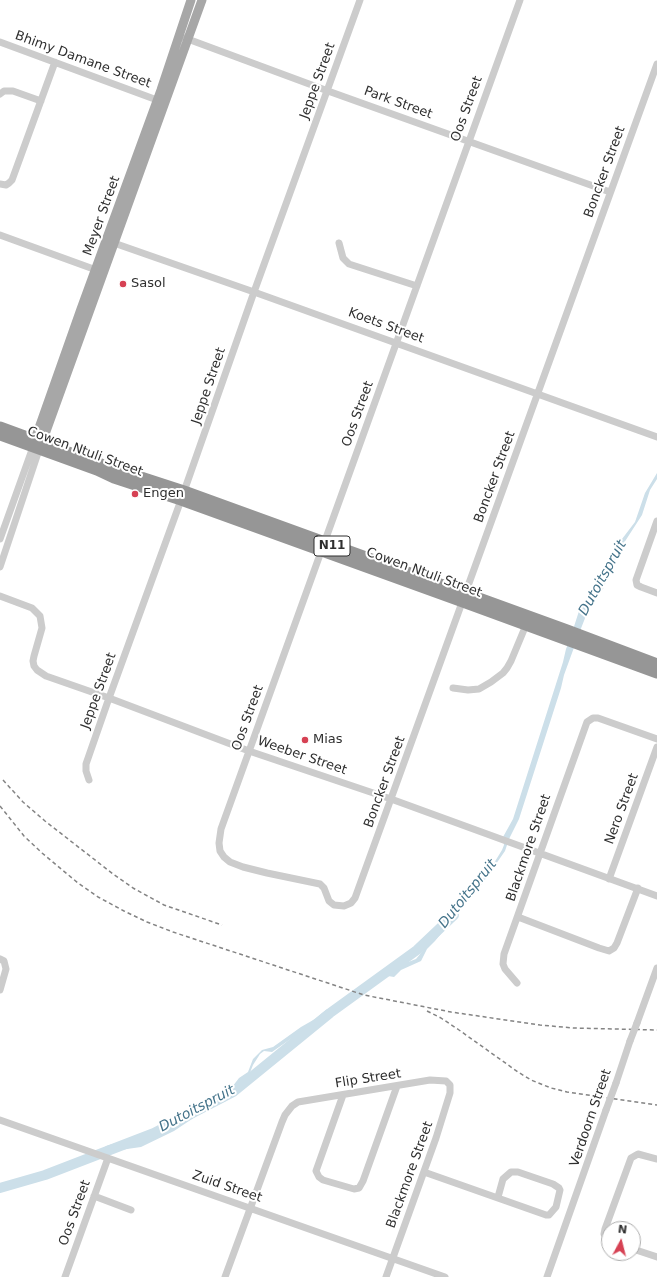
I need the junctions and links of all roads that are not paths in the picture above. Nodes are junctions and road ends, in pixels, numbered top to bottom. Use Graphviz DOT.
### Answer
graph roads {
  1 [pos="192,0"];
  2 [pos="202,0"];
  3 [pos="360,0"];
  4 [pos="520,0"];
  5 [pos="183,37"];
  6 [pos="0,42"];
  7 [pos="55,62"];
  8 [pos="657,64"];
  9 [pos="328,91"];
  10 [pos="0,94"];
  11 [pos="157,100"];
  12 [pos="41,101"];
  13 [pos="468,141"];
  14 [pos="0,184"];
  15 [pos="610,192"];
  16 [pos="0,235"];
  17 [pos="111,242"];
  18 [pos="339,243"];
  19 [pos="100,271"];
  20 [pos="416,286"];
  21 [pos="254,292"];
  22 [pos="396,343"];
  23 [pos="539,394"];
  24 [pos="0,427"];
  25 [pos="0,435"];
  26 [pos="657,437"];
  27 [pos="37,445"];
  28 [pos="183,496"];
  29 [pos="657,521"];
  30 [pos="0,539"];
  31 [pos="323,547"];
  32 [pos="0,566"];
  33 [pos="657,593"];
  34 [pos="0,596"];
  35 [pos="464,598"];
  36 [pos="526,625"];
  37 [pos="565,635"];
  38 [pos="578,639"];
  39 [pos="657,664"];
  40 [pos="657,673"];
  41 [pos="453,688"];
  42 [pos="109,698"];
  43 [pos="657,739"];
  44 [pos="657,747"];
  45 [pos="249,751"];
  46 [pos="89,780"];
  47 [pos="391,799"];
  48 [pos="539,853"];
  49 [pos="609,879"];
  50 [pos="638,888"];
  51 [pos="657,896"];
  52 [pos="355,898"];
  53 [pos="518,917"];
  54 [pos="0,959"];
  55 [pos="657,968"];
  56 [pos="517,983"];
  57 [pos="0,990"];
  58 [pos="448,1082"];
  59 [pos="397,1086"];
  60 [pos="343,1095"];
  61 [pos="0,1120"];
  62 [pos="108,1158"];
  63 [pos="657,1159"];
  64 [pos="424,1172"];
  65 [pos="94,1196"];
  66 [pos="498,1197"];
  67 [pos="250,1208"];
  68 [pos="131,1210"];
  69 [pos="608,1221"];
  70 [pos="641,1252"];
  71 [pos="657,1257"];
  72 [pos="393,1258"];
  73 [pos="65,1277"];
  74 [pos="225,1277"];
  75 [pos="386,1277"];
  76 [pos="445,1277"];
  77 [pos="547,1277"];
  1 -- 5 [label="main road, Meyer Street"];
  2 -- 5 [label="main road"];
  3 -- 9 [label="street, Jeppe Street"];
  4 -- 13 [label="street, Oos Street"];
  5 -- 9 [label="street, Park Street"];
  5 -- 11 [label="main road, Meyer Street"];
  5 -- 17 [label="main road"];
  6 -- 7 [label="street, Bhimy Damane Street"];
  7 -- 11 [label="street, Bhimy Damane Street"];
  7 -- 12 [label="street"];
  8 -- 15 [label="street, Boncker Street"];
  9 -- 13 [label="street, Park Street"];
  9 -- 21 [label="street, Jeppe Street"];
  10 -- 12 [label="street"];
  11 -- 17 [label="main road, Meyer Street"];
  12 -- 14 [label="street"];
  13 -- 15 [label="street, Park Street"];
  13 -- 20 [label="street, Oos Street"];
  15 -- 23 [label="street, Boncker Street"];
  16 -- 19 [label="street"];
  17 -- 19 [label="main road, Meyer Street"];
  17 -- 21 [label="street, Koets Street"];
  18 -- 20 [label="street"];
  19 -- 27 [label="main road, Meyer Street"];
  20 -- 22 [label="street, Oos Street"];
  21 -- 22 [label="street, Koets Street"];
  21 -- 28 [label="street, Jeppe Street"];
  22 -- 23 [label="street, Koets Street"];
  22 -- 31 [label="street, Oos Street"];
  23 -- 26 [label="street, Koets Street"];
  23 -- 35 [label="street, Boncker Street"];
  24 -- 27 [label="highway, Cowen Ntuli Street / N11"];
  25 -- 27 [label="highway, Cowen Ntuli Street / N11"];
  27 -- 28 [label="highway, Cowen Ntuli Street / N11"];
  27 -- 30 [label="street, Meyer Street"];
  27 -- 32 [label="street, Meyer Street"];
  28 -- 31 [label="highway, Cowen Ntuli Street / N11"];
  28 -- 42 [label="street, Jeppe Street"];
  29 -- 33 [label="street"];
  31 -- 35 [label="highway, Cowen Ntuli Street / N11"];
  31 -- 45 [label="street, Oos Street"];
  34 -- 42 [label="street, Weeber Street"];
  35 -- 36 [label="highway, Cowen Ntuli Street / N11"];
  35 -- 37 [label="highway, Cowen Ntuli Street / N11"];
  35 -- 47 [label="street, Boncker Street"];
  36 -- 37 [label="highway, Cowen Ntuli Street / N11"];
  36 -- 41 [label="street"];
  37 -- 38 [label="highway, Cowen Ntuli Street / N11"];
  38 -- 39 [label="highway, Cowen Ntuli Street / N11"];
  38 -- 40 [label="highway, Cowen Ntuli Street / N11"];
  42 -- 45 [label="street, Weeber Street"];
  42 -- 46 [label="street, Jeppe Street"];
  43 -- 48 [label="street, Blackmore Street"];
  44 -- 49 [label="street, Nero Street"];
  45 -- 47 [label="street, Weeber Street"];
  45 -- 52 [label="street, Oos Street"];
  47 -- 48 [label="street, Weeber Street"];
  47 -- 52 [label="street, Boncker Street"];
  48 -- 49 [label="street, Weeber Street"];
  48 -- 53 [label="street, Blackmore Street"];
  49 -- 50 [label="street, Weeber Street"];
  50 -- 51 [label="street, Weeber Street"];
  50 -- 53 [label="street"];
  53 -- 56 [label="street, Blackmore Street"];
  54 -- 57 [label="street"];
  55 -- 77 [label="street, Verdoorn Street, bridge"];
  58 -- 59 [label="street, Flip Street"];
  58 -- 64 [label="street, Blackmore Street"];
  59 -- 60 [label="street, Flip Street"];
  59 -- 60 [label="street"];
  60 -- 67 [label="street, Flip Street"];
  61 -- 62 [label="street, Zuid Street"];
  62 -- 65 [label="street, Oos Street"];
  62 -- 67 [label="street, Zuid Street"];
  63 -- 69 [label="street"];
  64 -- 66 [label="street"];
  64 -- 72 [label="street, Blackmore Street"];
  65 -- 68 [label="street"];
  65 -- 73 [label="street, Oos Street"];
  66 -- 66 [label="street"];
  67 -- 72 [label="street, Zuid Street"];
  67 -- 74 [label="street"];
  70 -- 71 [label="street"];
  72 -- 75 [label="street, Blackmore Street"];
  72 -- 76 [label="street, Zuid Street"];
}
